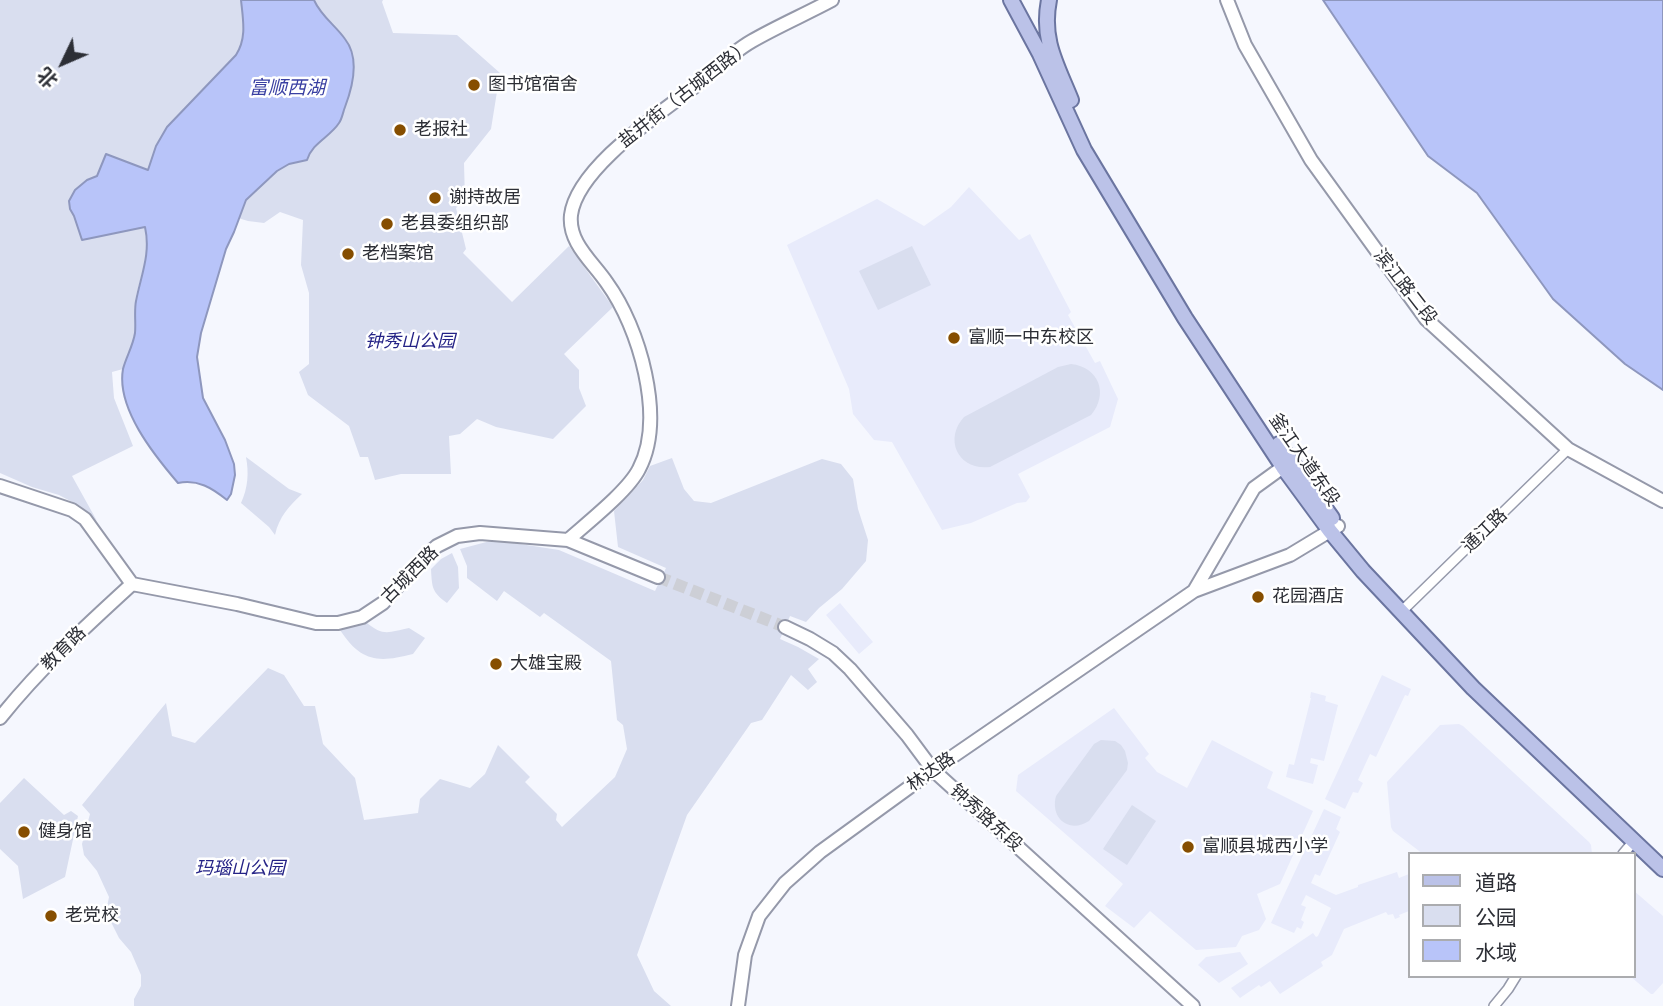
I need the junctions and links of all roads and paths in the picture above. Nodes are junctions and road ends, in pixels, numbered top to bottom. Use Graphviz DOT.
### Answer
graph roads {
  1 [pos="832,0"];
  2 [pos="1011,0"];
  3 [pos="1049,0"];
  4 [pos="1227,0"];
  5 [pos="1568,449"];
  6 [pos="1283,467"];
  7 [pos="0,486"];
  8 [pos="1663,501"];
  9 [pos="1334,528"];
  10 [pos="568,541"];
  11 [pos="658,577"];
  12 [pos="132,584"];
  13 [pos="1194,591"];
  14 [pos="1404,609"];
  15 [pos="785,627"];
  16 [pos="0,718"];
  17 [pos="933,770"];
  18 [pos="1634,841"];
  19 [pos="1625,852"];
  20 [pos="1663,857"];
  21 [pos="1663,869"];
  22 [pos="1515,978"];
  23 [pos="738,1006"];
  24 [pos="1193,1006"];
  25 [pos="1494,1006"];
  1 -- 10 [label="street, 盐井街（古城西路）"];
  2 -- 6 [label="main road, 釜江大道东段"];
  3 -- 9 [label="main road, 釜江大道东段"];
  4 -- 5 [label="street, 滨江路二段"];
  5 -- 8 [label="street, 滨江路二段"];
  5 -- 14 [label="street, 通江路"];
  6 -- 9 [label="main road, 釜江大道东段"];
  6 -- 13 [label="street"];
  7 -- 12 [label="street"];
  9 -- 13 [label="street"];
  9 -- 14 [label="main road, 釜江大道东段"];
  10 -- 11 [label="street, 古城西路"];
  10 -- 12 [label="street, 古城西路"];
  12 -- 16 [label="street, 教育路"];
  13 -- 17 [label="street, 林达路"];
  14 -- 18 [label="main road, 釜江大道东段"];
  14 -- 20 [label="main road, 釜江大道东段"];
  15 -- 17 [label="street, 钟秀路东段"];
  17 -- 23 [label="street, 林达路"];
  17 -- 24 [label="street, 钟秀路东段"];
  18 -- 19 [label="street"];
  18 -- 21 [label="main road, 釜江大道东段"];
  22 -- 25 [label="street"];
}
